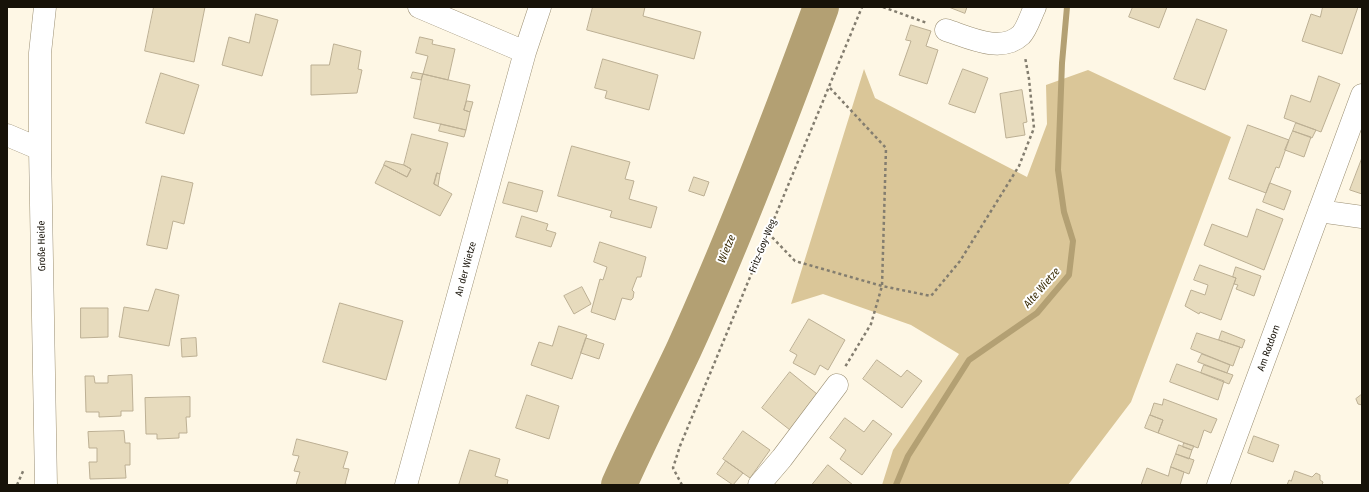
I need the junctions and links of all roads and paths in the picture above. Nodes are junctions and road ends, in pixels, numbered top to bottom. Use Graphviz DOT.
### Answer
graph roads {
  1 [pos="45,7"];
  2 [pos="419,7"];
  3 [pos="540,7"];
  4 [pos="862,7"];
  5 [pos="883,7"];
  6 [pos="1035,7"];
  7 [pos="946,30"];
  8 [pos="1021,35"];
  9 [pos="526,52"];
  10 [pos="830,88"];
  11 [pos="1362,95"];
  12 [pos="7,135"];
  13 [pos="40,149"];
  14 [pos="1319,211"];
  15 [pos="1362,217"];
  16 [pos="768,232"];
  17 [pos="882,286"];
  18 [pos="837,385"];
  19 [pos="46,485"];
  20 [pos="406,485"];
  21 [pos="682,485"];
  22 [pos="758,485"];
  23 [pos="1218,485"];
  1 -- 13 [label="street, Große Heide"];
  2 -- 9 [label="street"];
  3 -- 9 [label="street, An der Wietze"];
  4 -- 10 [label="path, Fritz-Goy-Weg"];
  5 -- 7 [label="path"];
  6 -- 8 [label="street"];
  7 -- 8 [label="street"];
  8 -- 17 [label="path"];
  9 -- 20 [label="street, An der Wietze"];
  10 -- 16 [label="path, Fritz-Goy-Weg"];
  10 -- 17 [label="path"];
  11 -- 14 [label="street, Am Rotdorn"];
  12 -- 13 [label="street"];
  13 -- 19 [label="street, Große Heide"];
  14 -- 15 [label="street"];
  14 -- 23 [label="street, Am Rotdorn"];
  16 -- 17 [label="path"];
  16 -- 21 [label="path, Fritz-Goy-Weg"];
  17 -- 18 [label="path"];
  18 -- 22 [label="street"];
}
